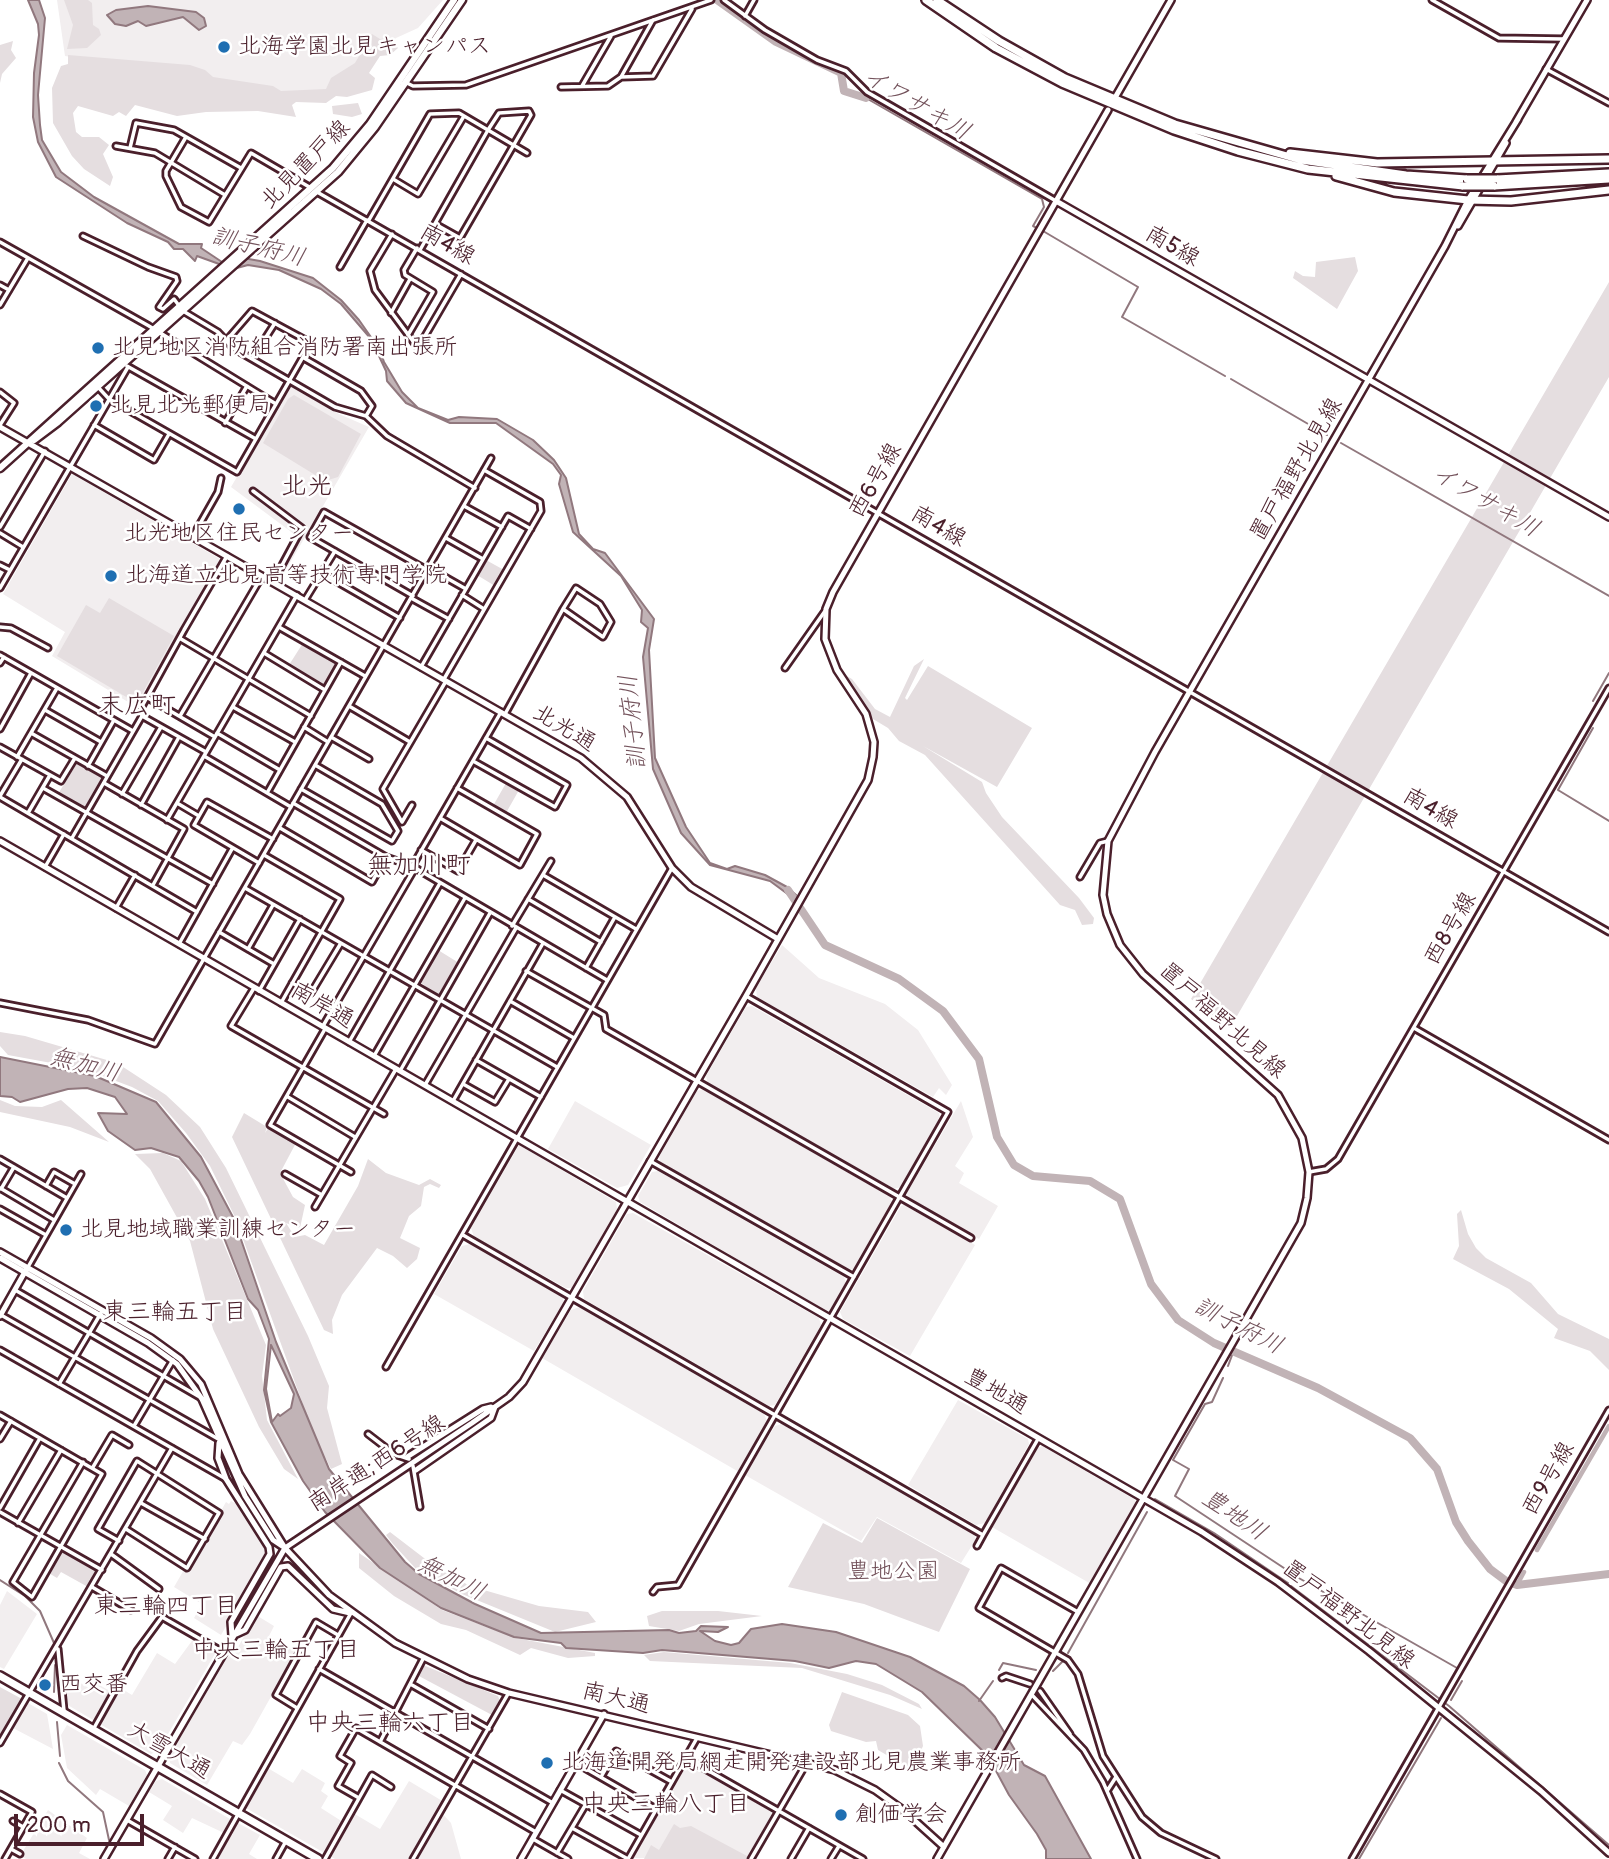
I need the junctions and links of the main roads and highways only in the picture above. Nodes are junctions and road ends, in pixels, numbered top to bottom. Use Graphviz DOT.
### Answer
graph roads {
  1 [pos="454,0"];
  2 [pos="462,0"];
  3 [pos="926,0"];
  4 [pos="937,0"];
  5 [pos="403,80"];
  6 [pos="1241,144"];
  7 [pos="1609,159"];
  8 [pos="1308,169"];
  9 [pos="1609,173"];
  10 [pos="1609,179"];
  11 [pos="1465,182"];
  12 [pos="1495,182"];
  13 [pos="1609,190"];
  14 [pos="0,468"];
  15 [pos="0,1676"];
  16 [pos="318,1859"];
  1 -- 5 [label="main road, 北見置戸線"];
  2 -- 5 [label="main road, 北見置戸線"];
  3 -- 8 [label="highway"];
  4 -- 6 [label="highway"];
  5 -- 14 [label="main road, 北見置戸線"];
  6 -- 7 [label="highway"];
  6 -- 11 [label="highway"];
  8 -- 11 [label="highway"];
  8 -- 13 [label="highway"];
  9 -- 12 [label="highway"];
  10 -- 12 [label="highway"];
  11 -- 12 [label="highway, bridge"];
  15 -- 16 [label="highway, 大雪大通"];
}
